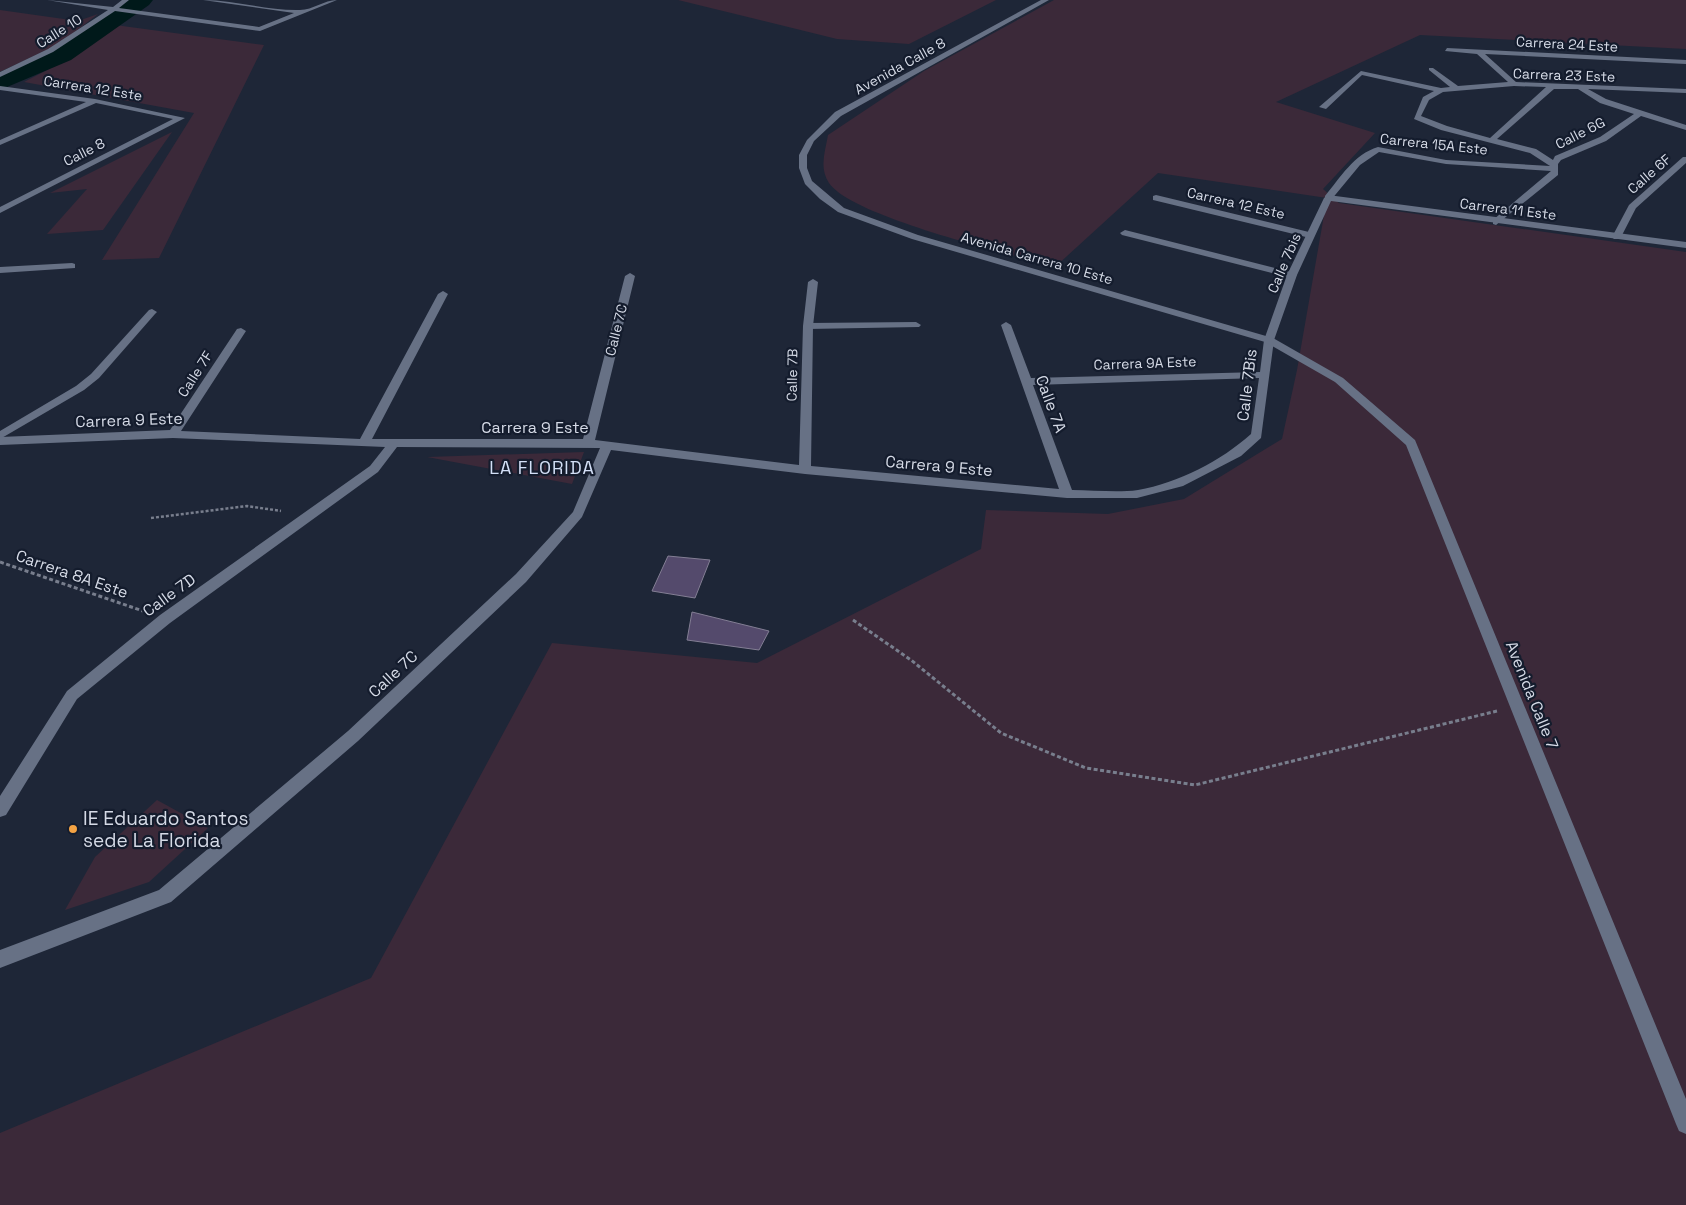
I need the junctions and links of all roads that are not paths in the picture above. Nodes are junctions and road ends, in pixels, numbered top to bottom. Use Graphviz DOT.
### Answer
graph roads {
  1 [pos="50,0"];
  2 [pos="126,0"];
  3 [pos="206,0"];
  4 [pos="334,0"];
  5 [pos="1046,0"];
  6 [pos="117,9"];
  7 [pos="300,12"];
  8 [pos="1447,50"];
  9 [pos="1479,52"];
  10 [pos="1686,62"];
  11 [pos="1430,69"];
  12 [pos="0,75"];
  13 [pos="1514,84"];
  14 [pos="1551,87"];
  15 [pos="1456,88"];
  16 [pos="1582,88"];
  17 [pos="1,89"];
  18 [pos="1440,90"];
  19 [pos="1686,91"];
  20 [pos="95,100"];
  21 [pos="1323,107"];
  22 [pos="1640,113"];
  23 [pos="181,118"];
  24 [pos="1683,127"];
  25 [pos="1492,140"];
  26 [pos="0,143"];
  27 [pos="1371,152"];
  28 [pos="1686,159"];
  29 [pos="1555,167"];
  30 [pos="808,182"];
  31 [pos="1156,198"];
  32 [pos="1328,198"];
  33 [pos="0,202"];
  34 [pos="11,205"];
  35 [pos="0,210"];
  36 [pos="1496,222"];
  37 [pos="1124,233"];
  38 [pos="1310,235"];
  39 [pos="1617,237"];
  40 [pos="1686,245"];
  41 [pos="72,266"];
  42 [pos="0,270"];
  43 [pos="630,276"];
  44 [pos="1292,276"];
  45 [pos="813,282"];
  46 [pos="443,294"];
  47 [pos="152,312"];
  48 [pos="1006,325"];
  49 [pos="808,326"];
  50 [pos="916,326"];
  51 [pos="241,331"];
  52 [pos="1269,340"];
  53 [pos="1265,375"];
  54 [pos="1026,382"];
  55 [pos="173,434"];
  56 [pos="0,436"];
  57 [pos="1257,436"];
  58 [pos="0,441"];
  59 [pos="364,443"];
  60 [pos="394,443"];
  61 [pos="588,443"];
  62 [pos="607,446"];
  63 [pos="805,470"];
  64 [pos="1067,494"];
  65 [pos="0,810"];
  66 [pos="0,959"];
  67 [pos="1686,1124"];
  1 -- 6 [label="street"];
  2 -- 6 [label="street, Calle 10"];
  3 -- 7 [label="street"];
  4 -- 7 [label="street"];
  5 -- 30 [label="street, Avenida Calle 8"];
  6 -- 7 [label="street"];
  6 -- 12 [label="street, Calle 10"];
  8 -- 9 [label="street, Carrera 24 Este"];
  9 -- 10 [label="street, Carrera 24 Este"];
  9 -- 13 [label="street"];
  11 -- 15 [label="street"];
  13 -- 14 [label="street, Carrera 23 Este"];
  13 -- 15 [label="street, Carrera 23 Este"];
  14 -- 16 [label="street, Carrera 23 Este"];
  14 -- 25 [label="street"];
  15 -- 18 [label="street, Carrera 23 Este"];
  16 -- 19 [label="street, Carrera 23 Este"];
  16 -- 22 [label="street"];
  17 -- 20 [label="street, Carrera 12 Este"];
  18 -- 21 [label="street, Carrera 23 Este"];
  18 -- 25 [label="street"];
  20 -- 23 [label="street, Carrera 12 Este"];
  20 -- 26 [label="street"];
  22 -- 24 [label="street"];
  22 -- 29 [label="street, Calle 6G"];
  23 -- 34 [label="street, Calle 8"];
  25 -- 29 [label="street"];
  27 -- 29 [label="street, Carrera 15A Este"];
  27 -- 32 [label="street, Calle 7bis"];
  28 -- 39 [label="street, Calle 6F"];
  29 -- 36 [label="street, Calle 6G"];
  30 -- 52 [label="street, Avenida Carrera 10 Este"];
  31 -- 38 [label="street, Carrera 12 Este"];
  32 -- 36 [label="street, Carrera 11 Este"];
  32 -- 38 [label="street, Calle 7bis"];
  33 -- 34 [label="street"];
  34 -- 35 [label="street, Calle 8"];
  36 -- 39 [label="street, Carrera 11 Este"];
  37 -- 44 [label="street"];
  38 -- 44 [label="street, Calle 7bis"];
  39 -- 40 [label="street, Carrera 11 Este"];
  41 -- 42 [label="street"];
  43 -- 61 [label="street, Calle 7C"];
  44 -- 52 [label="street, Calle 7bis"];
  45 -- 49 [label="street, Calle 7B"];
  46 -- 59 [label="street"];
  47 -- 56 [label="lane"];
  48 -- 54 [label="street, Calle 7A"];
  49 -- 50 [label="lane"];
  49 -- 63 [label="street, Calle 7B"];
  51 -- 55 [label="street, Calle 7F"];
  52 -- 53 [label="street, Calle 7Bis"];
  52 -- 67 [label="street, Avenida Calle 7"];
  53 -- 54 [label="street, Carrera 9A Este"];
  53 -- 57 [label="street, Calle 7Bis"];
  54 -- 64 [label="street, Calle 7A"];
  55 -- 58 [label="street, Carrera 9 Este"];
  55 -- 59 [label="street, Carrera 9 Este"];
  57 -- 64 [label="street, Carrera 9 Este"];
  59 -- 60 [label="street, Carrera 9 Este"];
  60 -- 61 [label="street, Carrera 9 Este"];
  60 -- 65 [label="street, Calle 7D"];
  61 -- 62 [label="street, Carrera 9 Este"];
  62 -- 63 [label="street, Carrera 9 Este"];
  62 -- 66 [label="street, Calle 7C"];
  63 -- 64 [label="street, Carrera 9 Este"];
}
